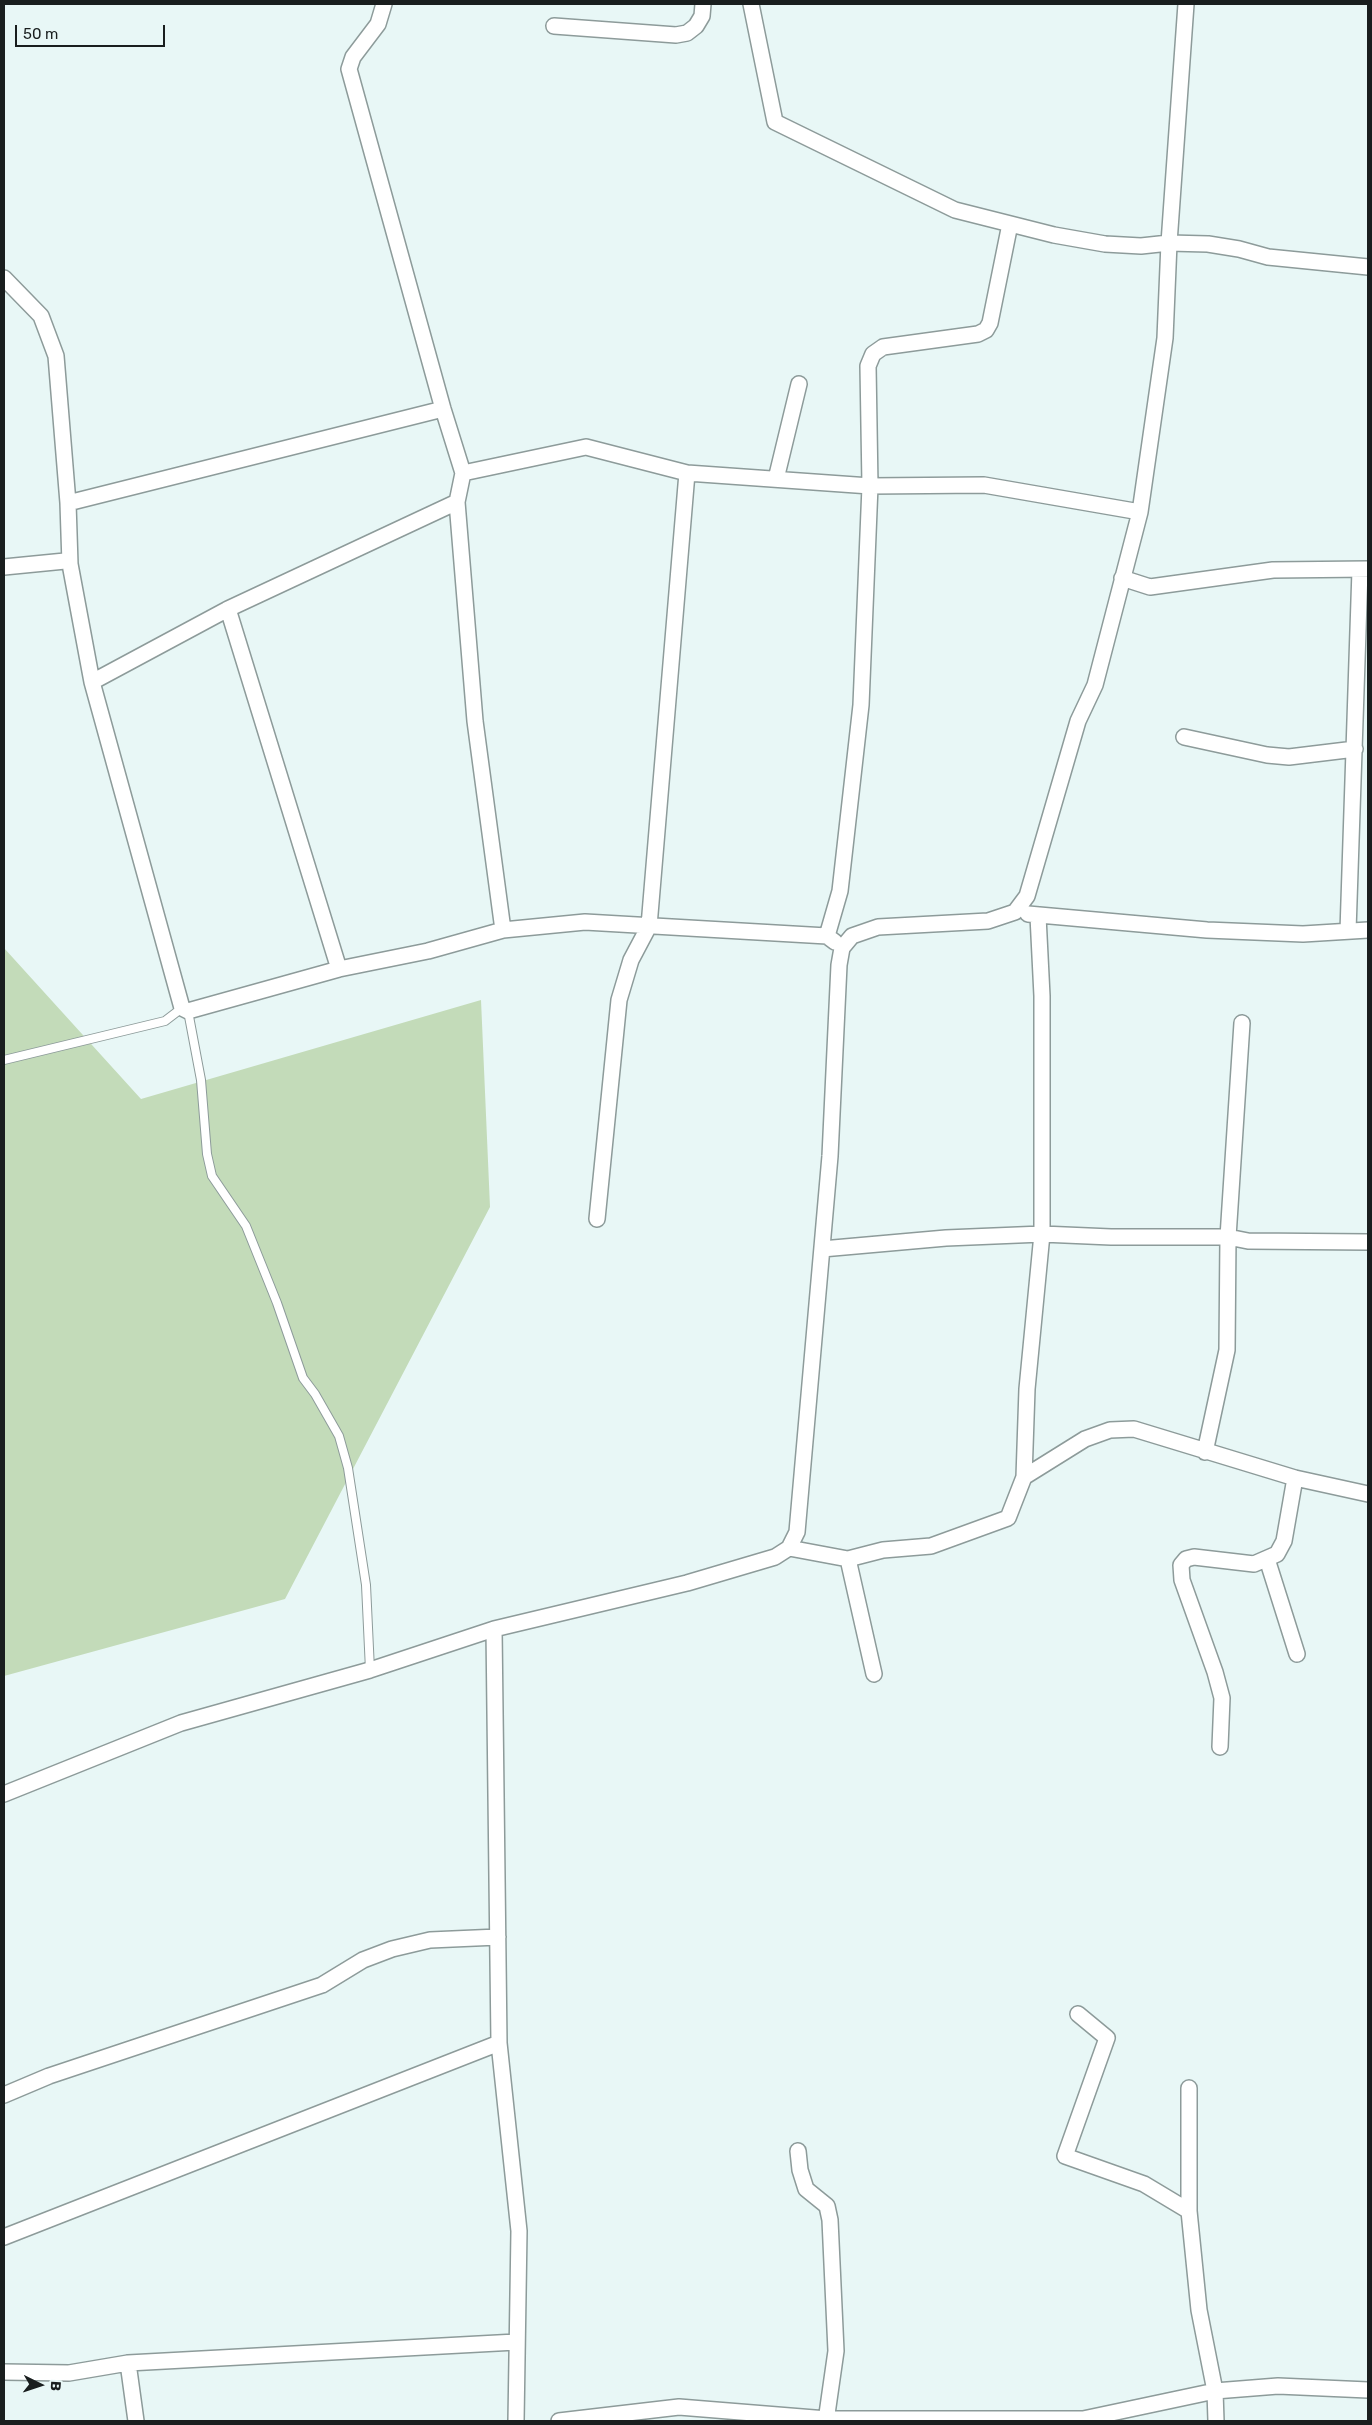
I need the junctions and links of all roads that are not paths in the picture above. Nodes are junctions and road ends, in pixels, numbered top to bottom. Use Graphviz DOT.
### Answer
graph roads {
  1 [pos="384,4"];
  2 [pos="703,4"];
  3 [pos="751,4"];
  4 [pos="1186,4"];
  5 [pos="554,26"];
  6 [pos="1010,224"];
  7 [pos="1169,243"];
  8 [pos="1368,267"];
  9 [pos="4,278"];
  10 [pos="799,384"];
  11 [pos="443,409"];
  12 [pos="463,473"];
  13 [pos="687,473"];
  14 [pos="776,479"];
  15 [pos="870,486"];
  16 [pos="457,502"];
  17 [pos="68,503"];
  18 [pos="1140,512"];
  19 [pos="70,564"];
  20 [pos="4,567"];
  21 [pos="1364,570"];
  22 [pos="1122,578"];
  23 [pos="228,609"];
  24 [pos="92,682"];
  25 [pos="1184,737"];
  26 [pos="1355,749"];
  27 [pos="1015,912"];
  28 [pos="1038,916"];
  29 [pos="649,926"];
  30 [pos="503,930"];
  31 [pos="1368,930"];
  32 [pos="1348,931"];
  33 [pos="827,936"];
  34 [pos="842,948"];
  35 [pos="339,969"];
  36 [pos="185,1010"];
  37 [pos="1242,1022"];
  38 [pos="4,1060"];
  39 [pos="597,1219"];
  40 [pos="1042,1234"];
  41 [pos="1228,1237"];
  42 [pos="1368,1242"];
  43 [pos="822,1248"];
  44 [pos="1205,1452"];
  45 [pos="1024,1477"];
  46 [pos="1295,1478"];
  47 [pos="1368,1494"];
  48 [pos="789,1548"];
  49 [pos="848,1559"];
  50 [pos="1268,1559"];
  51 [pos="494,1629"];
  52 [pos="1297,1654"];
  53 [pos="370,1670"];
  54 [pos="874,1674"];
  55 [pos="1220,1747"];
  56 [pos="4,1794"];
  57 [pos="498,1938"];
  58 [pos="1078,2014"];
  59 [pos="499,2043"];
  60 [pos="1190,2088"];
  61 [pos="4,2096"];
  62 [pos="798,2150"];
  63 [pos="1188,2211"];
  64 [pos="4,2237"];
  65 [pos="516,2342"];
  66 [pos="128,2363"];
  67 [pos="4,2372"];
  68 [pos="1215,2390"];
  69 [pos="1368,2390"];
  70 [pos="827,2420"];
  71 [pos="136,2421"];
  72 [pos="516,2421"];
  73 [pos="559,2421"];
  74 [pos="1216,2421"];
  1 -- 11 [label="street"];
  2 -- 5 [label="street"];
  3 -- 6 [label="street"];
  4 -- 7 [label="street"];
  6 -- 7 [label="street"];
  6 -- 15 [label="street"];
  7 -- 8 [label="street"];
  7 -- 18 [label="street"];
  9 -- 17 [label="street"];
  10 -- 14 [label="street"];
  11 -- 12 [label="street"];
  11 -- 17 [label="street"];
  12 -- 13 [label="street"];
  12 -- 16 [label="street"];
  13 -- 14 [label="street"];
  13 -- 29 [label="street"];
  14 -- 15 [label="street"];
  15 -- 18 [label="street"];
  15 -- 33 [label="street"];
  16 -- 23 [label="street"];
  16 -- 30 [label="street"];
  17 -- 19 [label="street"];
  18 -- 22 [label="street"];
  19 -- 20 [label="street"];
  19 -- 24 [label="street"];
  21 -- 22 [label="street"];
  21 -- 26 [label="street"];
  22 -- 27 [label="street"];
  23 -- 24 [label="street"];
  23 -- 35 [label="street"];
  24 -- 36 [label="street"];
  25 -- 26 [label="street"];
  26 -- 32 [label="street"];
  27 -- 28 [label="street"];
  27 -- 34 [label="street"];
  28 -- 32 [label="street"];
  28 -- 40 [label="street"];
  29 -- 30 [label="street"];
  29 -- 33 [label="street"];
  29 -- 39 [label="street"];
  30 -- 35 [label="street"];
  31 -- 32 [label="street"];
  33 -- 34 [label="street"];
  34 -- 43 [label="street"];
  35 -- 36 [label="street"];
  36 -- 38 [label="lane"];
  36 -- 53 [label="lane"];
  37 -- 41 [label="street"];
  40 -- 41 [label="street"];
  40 -- 43 [label="street"];
  40 -- 45 [label="street"];
  41 -- 42 [label="street"];
  41 -- 44 [label="street"];
  43 -- 48 [label="street"];
  44 -- 45 [label="street"];
  44 -- 46 [label="street"];
  45 -- 49 [label="street"];
  46 -- 47 [label="street"];
  46 -- 50 [label="street"];
  48 -- 49 [label="street"];
  48 -- 51 [label="street"];
  49 -- 54 [label="street"];
  50 -- 52 [label="street"];
  50 -- 55 [label="street"];
  51 -- 53 [label="street"];
  51 -- 57 [label="street"];
  53 -- 56 [label="street"];
  57 -- 59 [label="street"];
  57 -- 61 [label="street"];
  58 -- 63 [label="street"];
  59 -- 64 [label="street"];
  59 -- 65 [label="street"];
  60 -- 63 [label="street"];
  62 -- 70 [label="street"];
  63 -- 68 [label="street"];
  65 -- 66 [label="street"];
  65 -- 72 [label="street"];
  66 -- 67 [label="street"];
  66 -- 71 [label="street"];
  68 -- 69 [label="street"];
  68 -- 70 [label="street"];
  68 -- 74 [label="street"];
  70 -- 73 [label="street"];
}
